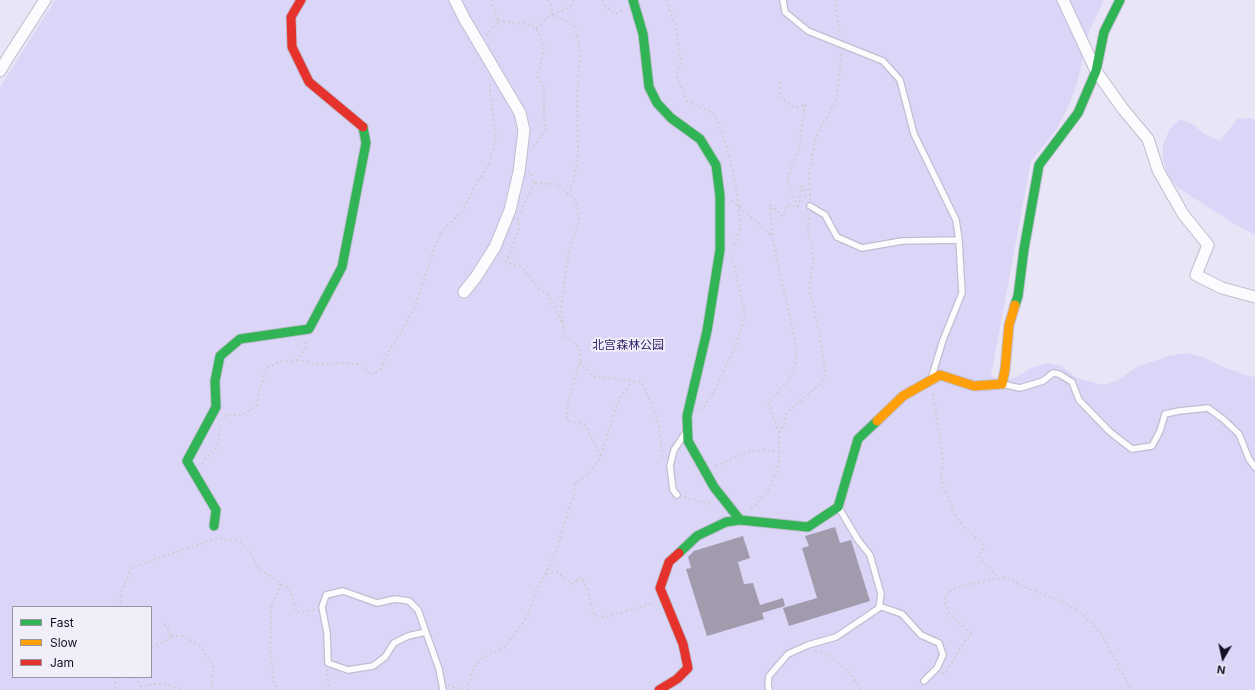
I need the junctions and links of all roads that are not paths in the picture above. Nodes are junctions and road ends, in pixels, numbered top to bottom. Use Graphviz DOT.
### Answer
graph roads {
  1 [pos="45,0"];
  2 [pos="300,0"];
  3 [pos="455,0"];
  4 [pos="783,0"];
  5 [pos="1063,0"];
  6 [pos="1120,0"];
  7 [pos="635,1"];
  8 [pos="1096,70"];
  9 [pos="0,72"];
  10 [pos="810,206"];
  11 [pos="959,240"];
  12 [pos="464,292"];
  13 [pos="1255,297"];
  14 [pos="931,380"];
  15 [pos="1002,384"];
  16 [pos="687,429"];
  17 [pos="1255,466"];
  18 [pos="677,495"];
  19 [pos="838,507"];
  20 [pos="740,520"];
  21 [pos="214,526"];
  22 [pos="879,606"];
  23 [pos="426,632"];
  24 [pos="924,682"];
  25 [pos="443,690"];
  26 [pos="659,690"];
  27 [pos="769,690"];
  1 -- 9 [label="street"];
  2 -- 21 [label="street"];
  3 -- 12 [label="street"];
  4 -- 11 [label="lane"];
  5 -- 8 [label="street"];
  6 -- 8 [label="street"];
  7 -- 16 [label="street"];
  8 -- 13 [label="street"];
  8 -- 15 [label="street"];
  10 -- 11 [label="lane"];
  11 -- 14 [label="lane"];
  14 -- 15 [label="street"];
  14 -- 19 [label="street"];
  15 -- 17 [label="lane"];
  16 -- 18 [label="lane"];
  16 -- 20 [label="street"];
  19 -- 20 [label="street"];
  19 -- 22 [label="lane"];
  20 -- 26 [label="street"];
  22 -- 24 [label="lane"];
  22 -- 27 [label="lane"];
  23 -- 23 [label="lane"];
  23 -- 25 [label="lane"];
}
